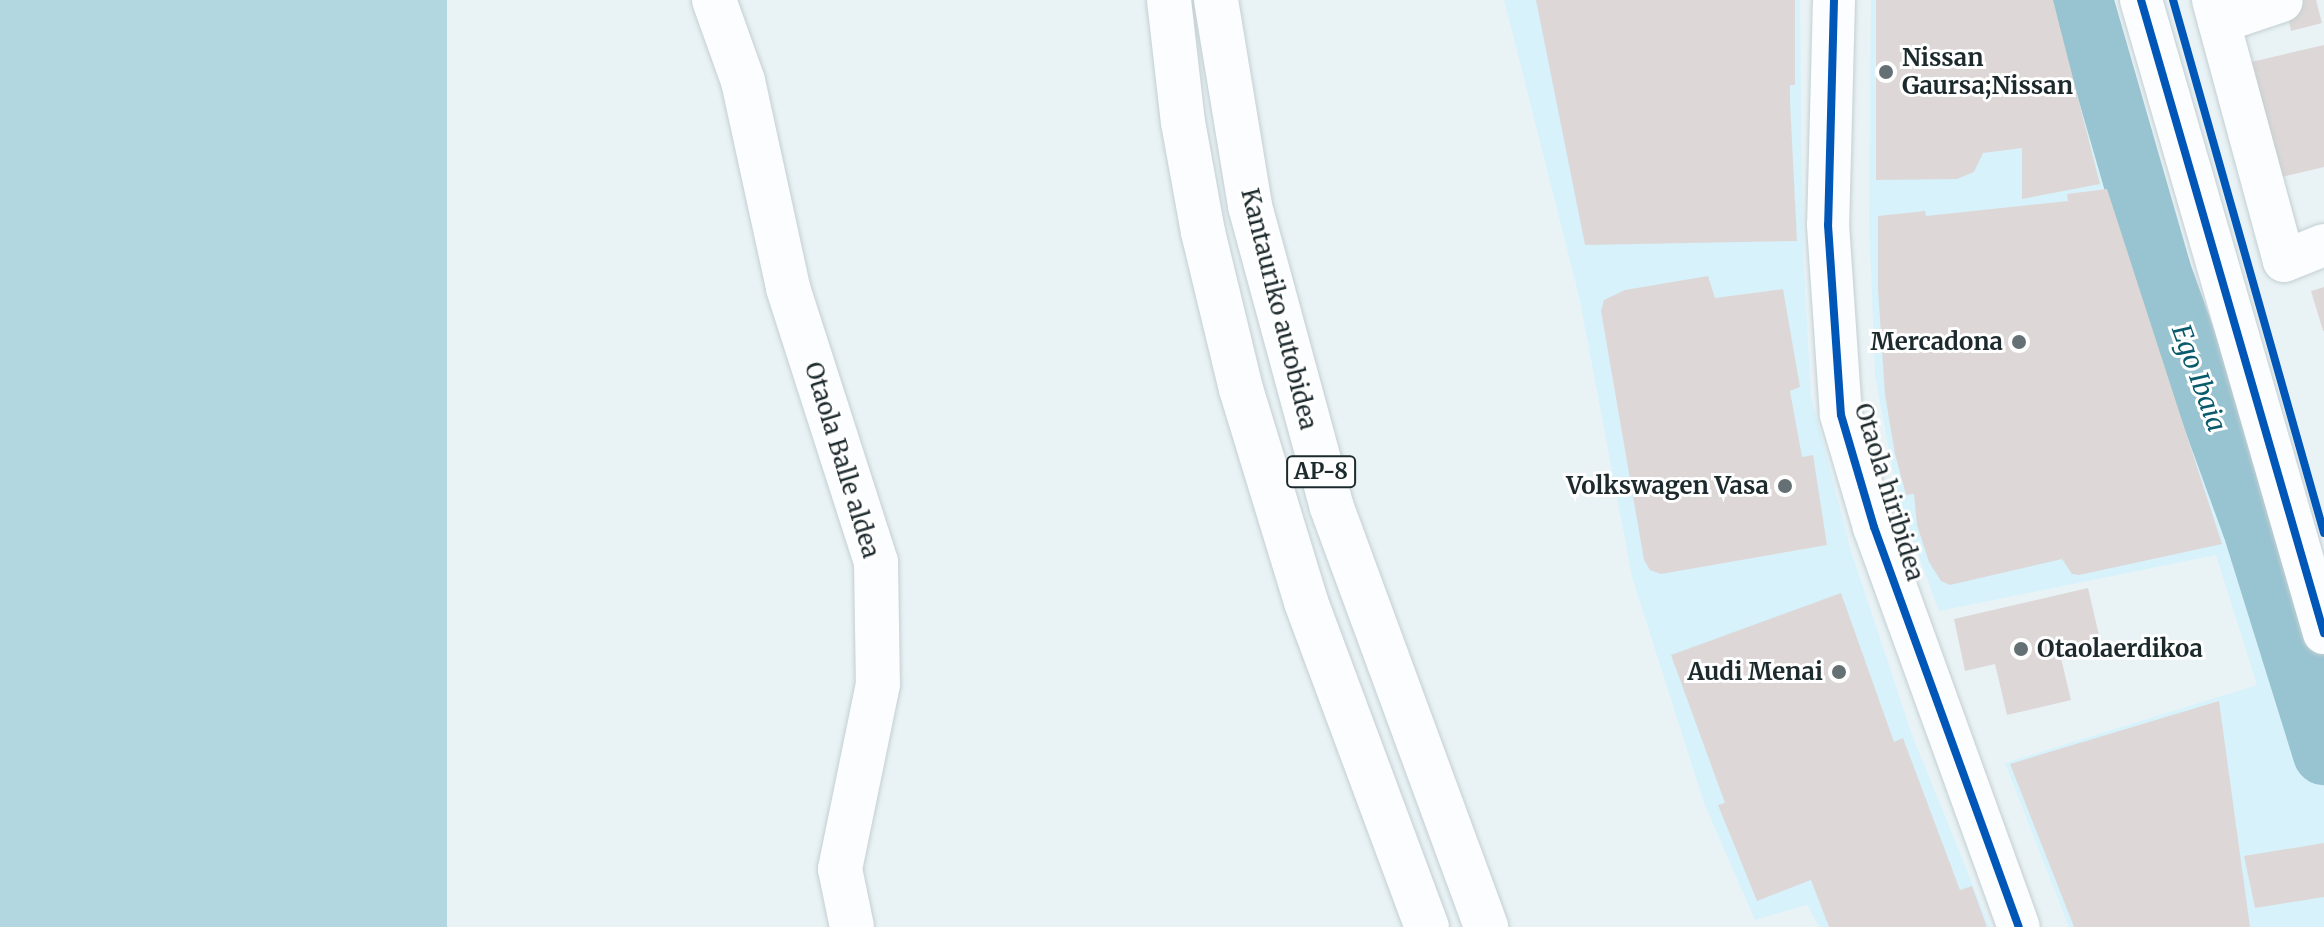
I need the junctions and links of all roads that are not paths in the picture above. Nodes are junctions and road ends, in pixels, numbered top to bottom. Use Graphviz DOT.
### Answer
graph roads {
  1 [pos="714,0"];
  2 [pos="1169,0"];
  3 [pos="1216,0"];
  4 [pos="1834,0"];
  5 [pos="2141,0"];
  6 [pos="2282,1"];
  7 [pos="2216,11"];
  8 [pos="2324,245"];
  9 [pos="2324,633"];
  10 [pos="852,927"];
  11 [pos="1427,927"];
  12 [pos="1486,927"];
  13 [pos="2019,927"];
  1 -- 10 [label="main road, Otaola Balle aldea"];
  2 -- 11 [label="main road, AP-8"];
  3 -- 12 [label="main road, Kantauriko autobidea / AP-8"];
  4 -- 13 [label="street, Otaola hiribidea"];
  5 -- 9 [label="street"];
  6 -- 7 [label="street"];
  7 -- 8 [label="street"];
}
